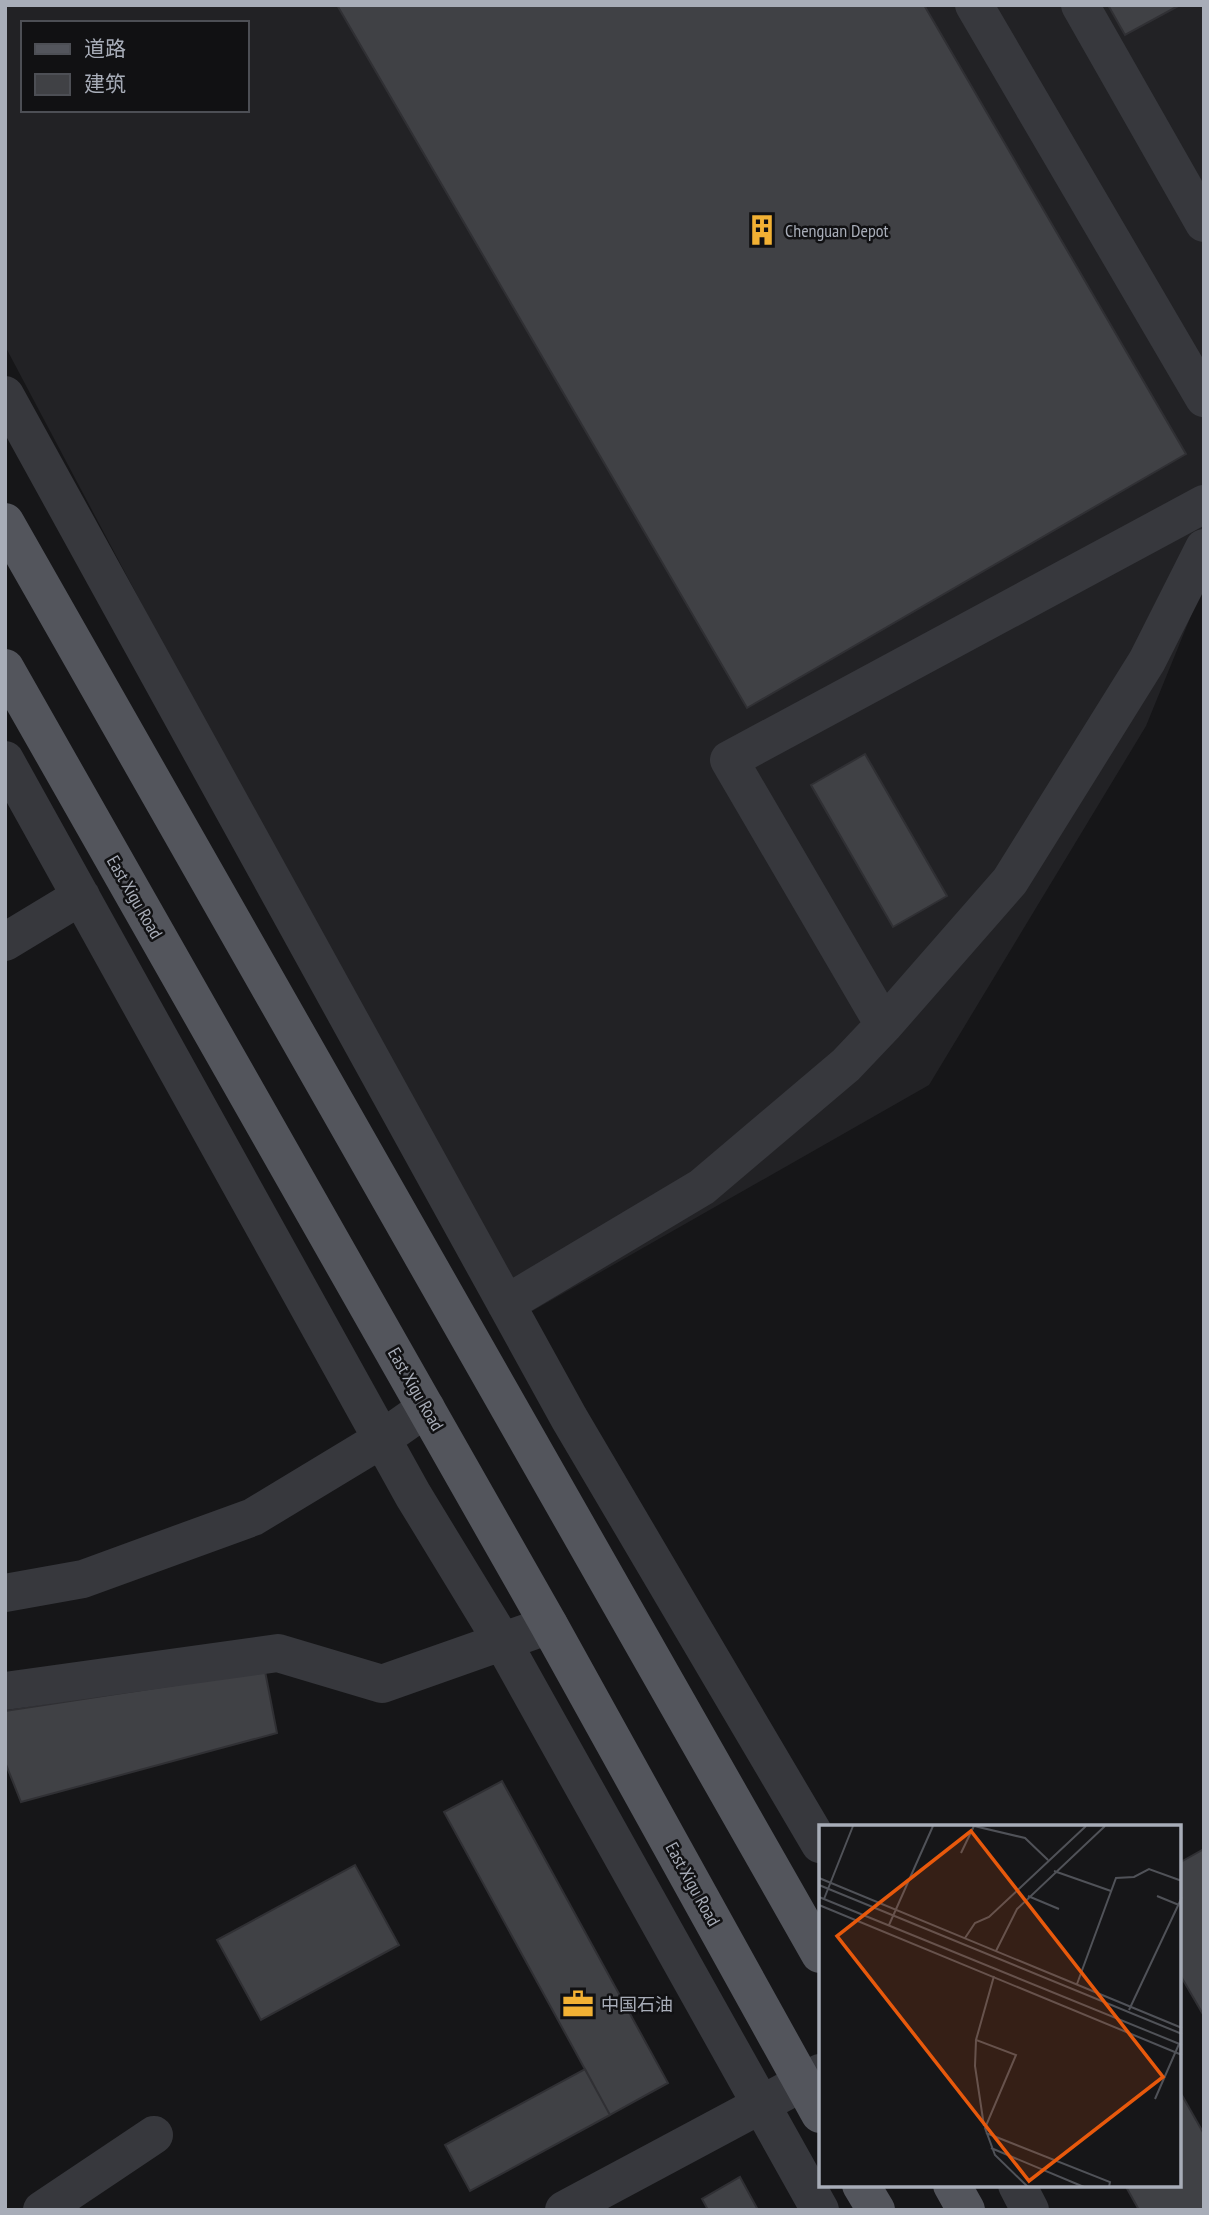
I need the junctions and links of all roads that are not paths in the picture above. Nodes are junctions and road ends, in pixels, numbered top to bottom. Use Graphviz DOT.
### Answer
graph roads {
  1 [pos="974,5"];
  2 [pos="1080,5"];
  3 [pos="1204,223"];
  4 [pos="5,395"];
  5 [pos="1204,398"];
  6 [pos="1204,504"];
  7 [pos="5,522"];
  8 [pos="1204,548"];
  9 [pos="5,668"];
  10 [pos="5,760"];
  11 [pos="80,896"];
  12 [pos="5,942"];
  13 [pos="884,1025"];
  14 [pos="506,1304"];
  15 [pos="426,1408"];
  16 [pos="382,1439"];
  17 [pos="5,1593"];
  18 [pos="549,1625"];
  19 [pos="502,1641"];
  20 [pos="5,1691"];
  21 [pos="819,1841"];
  22 [pos="819,1950"];
  23 [pos="811,2077"];
  24 [pos="759,2104"];
  25 [pos="819,2107"];
  26 [pos="154,2135"];
  27 [pos="862,2187"];
  28 [pos="953,2187"];
  29 [pos="1018,2187"];
  30 [pos="42,2210"];
  31 [pos="564,2210"];
  32 [pos="820,2210"];
  33 [pos="876,2210"];
  34 [pos="966,2210"];
  35 [pos="1030,2210"];
  1 -- 5 [label="street"];
  2 -- 3 [label="street"];
  4 -- 14 [label="street"];
  6 -- 13 [label="street"];
  7 -- 22 [label="main road"];
  8 -- 13 [label="street"];
  9 -- 15 [label="main road, East Xigu Road"];
  10 -- 11 [label="street"];
  11 -- 12 [label="street"];
  11 -- 16 [label="street"];
  13 -- 14 [label="street"];
  14 -- 21 [label="street"];
  15 -- 16 [label="street"];
  15 -- 18 [label="main road, East Xigu Road"];
  16 -- 17 [label="street"];
  16 -- 19 [label="street"];
  18 -- 19 [label="street"];
  18 -- 23 [label="main road, East Xigu Road"];
  19 -- 20 [label="street"];
  19 -- 24 [label="street"];
  23 -- 24 [label="street"];
  23 -- 25 [label="main road, East Xigu Road"];
  24 -- 31 [label="street"];
  24 -- 32 [label="street"];
  26 -- 30 [label="street"];
  27 -- 33 [label="main road"];
  28 -- 34 [label="main road"];
  29 -- 35 [label="street"];
}
